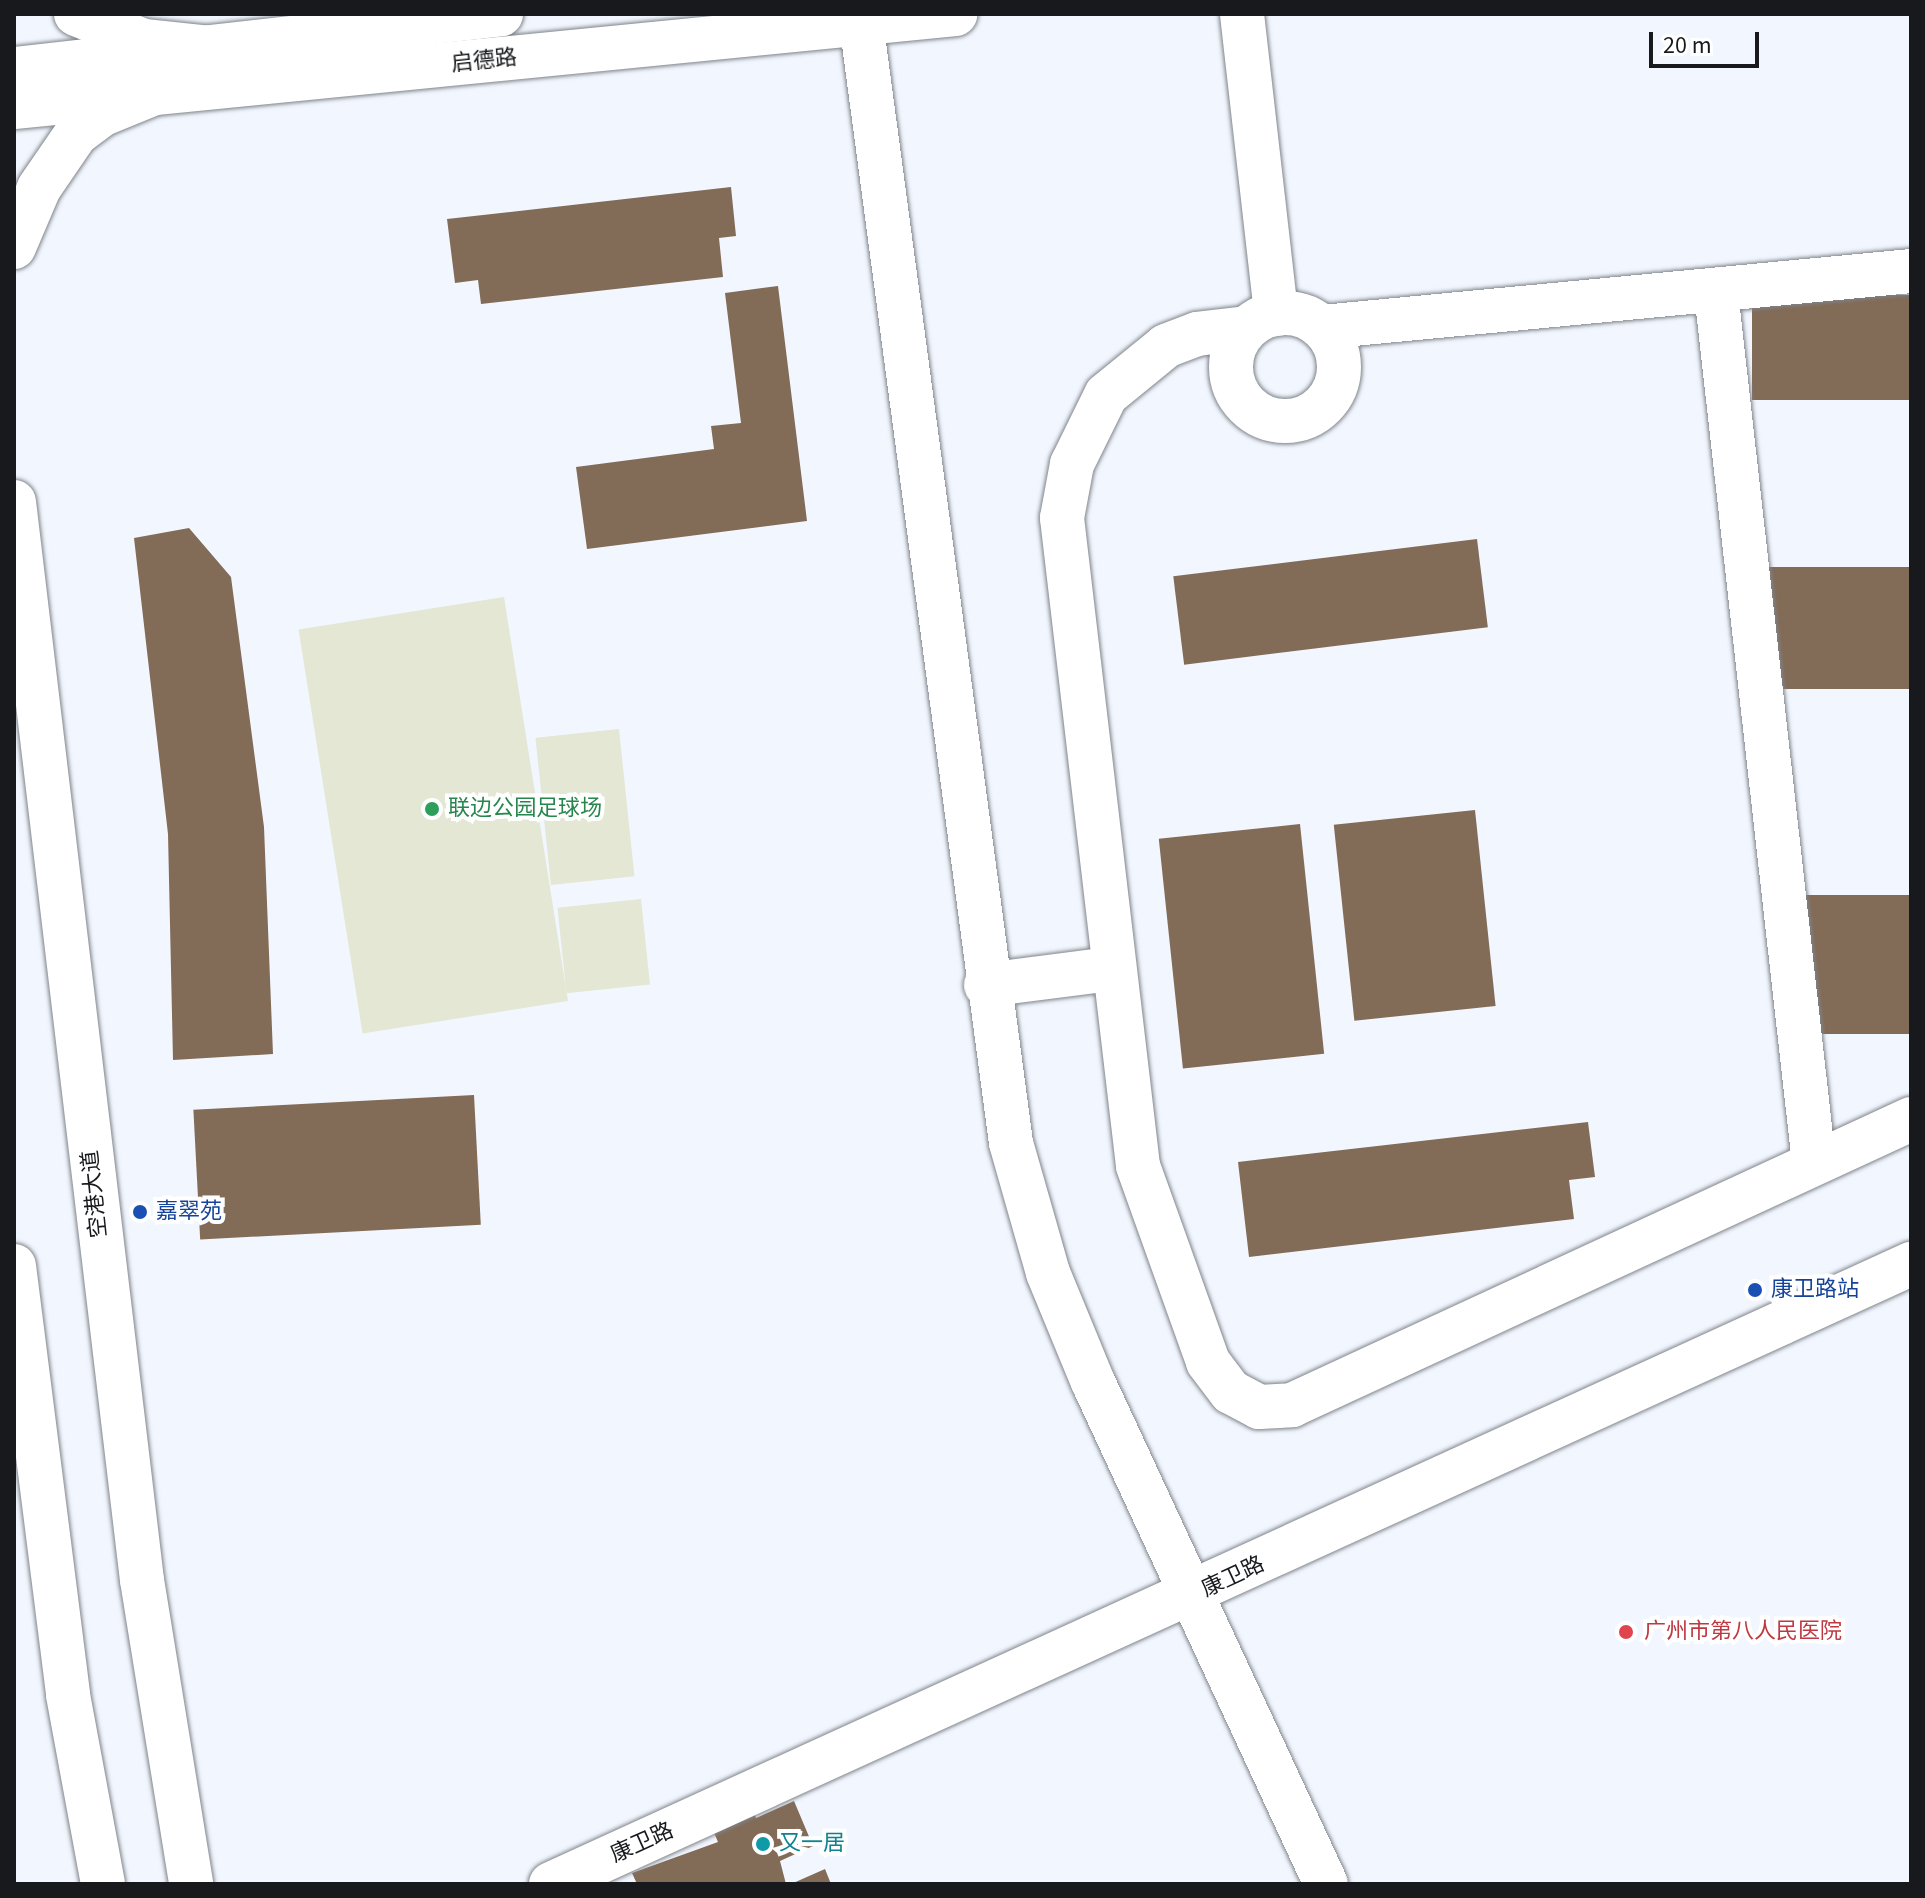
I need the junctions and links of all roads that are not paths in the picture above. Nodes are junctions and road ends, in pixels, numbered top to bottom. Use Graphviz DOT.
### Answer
graph roads {
  1 [pos="76,14"];
  2 [pos="501,14"];
  3 [pos="955,14"];
  4 [pos="1242,14"];
  5 [pos="861,18"];
  6 [pos="222,49"];
  7 [pos="14,69"];
  8 [pos="152,94"];
  9 [pos="14,107"];
  10 [pos="14,247"];
  11 [pos="1911,271"];
  12 [pos="1716,292"];
  13 [pos="1261,321"];
  14 [pos="1322,327"];
  15 [pos="14,502"];
  16 [pos="1111,969"];
  17 [pos="986,985"];
  18 [pos="1911,1119"];
  19 [pos="1814,1163"];
  20 [pos="1911,1264"];
  21 [pos="14,1266"];
  22 [pos="1192,1596"];
  23 [pos="103,1884"];
  24 [pos="191,1884"];
  25 [pos="551,1884"];
  26 [pos="1326,1884"];
  1 -- 6 [label="street"];
  2 -- 6 [label="street, 启德路"];
  3 -- 5 [label="street, 启德路"];
  4 -- 13 [label="street"];
  5 -- 8 [label="street, 启德路"];
  5 -- 17 [label="street"];
  6 -- 7 [label="street, 启德路"];
  8 -- 9 [label="street, 启德路"];
  8 -- 10 [label="street"];
  11 -- 12 [label="street"];
  12 -- 14 [label="street"];
  12 -- 19 [label="street"];
  13 -- 14 [label="street"];
  13 -- 14 [label="street"];
  13 -- 16 [label="street"];
  15 -- 24 [label="street, 空港大道"];
  16 -- 17 [label="street"];
  16 -- 19 [label="street"];
  17 -- 22 [label="street"];
  18 -- 19 [label="street"];
  20 -- 22 [label="street, 康卫路"];
  21 -- 23 [label="street"];
  22 -- 25 [label="street, 康卫路"];
  22 -- 26 [label="street"];
}
